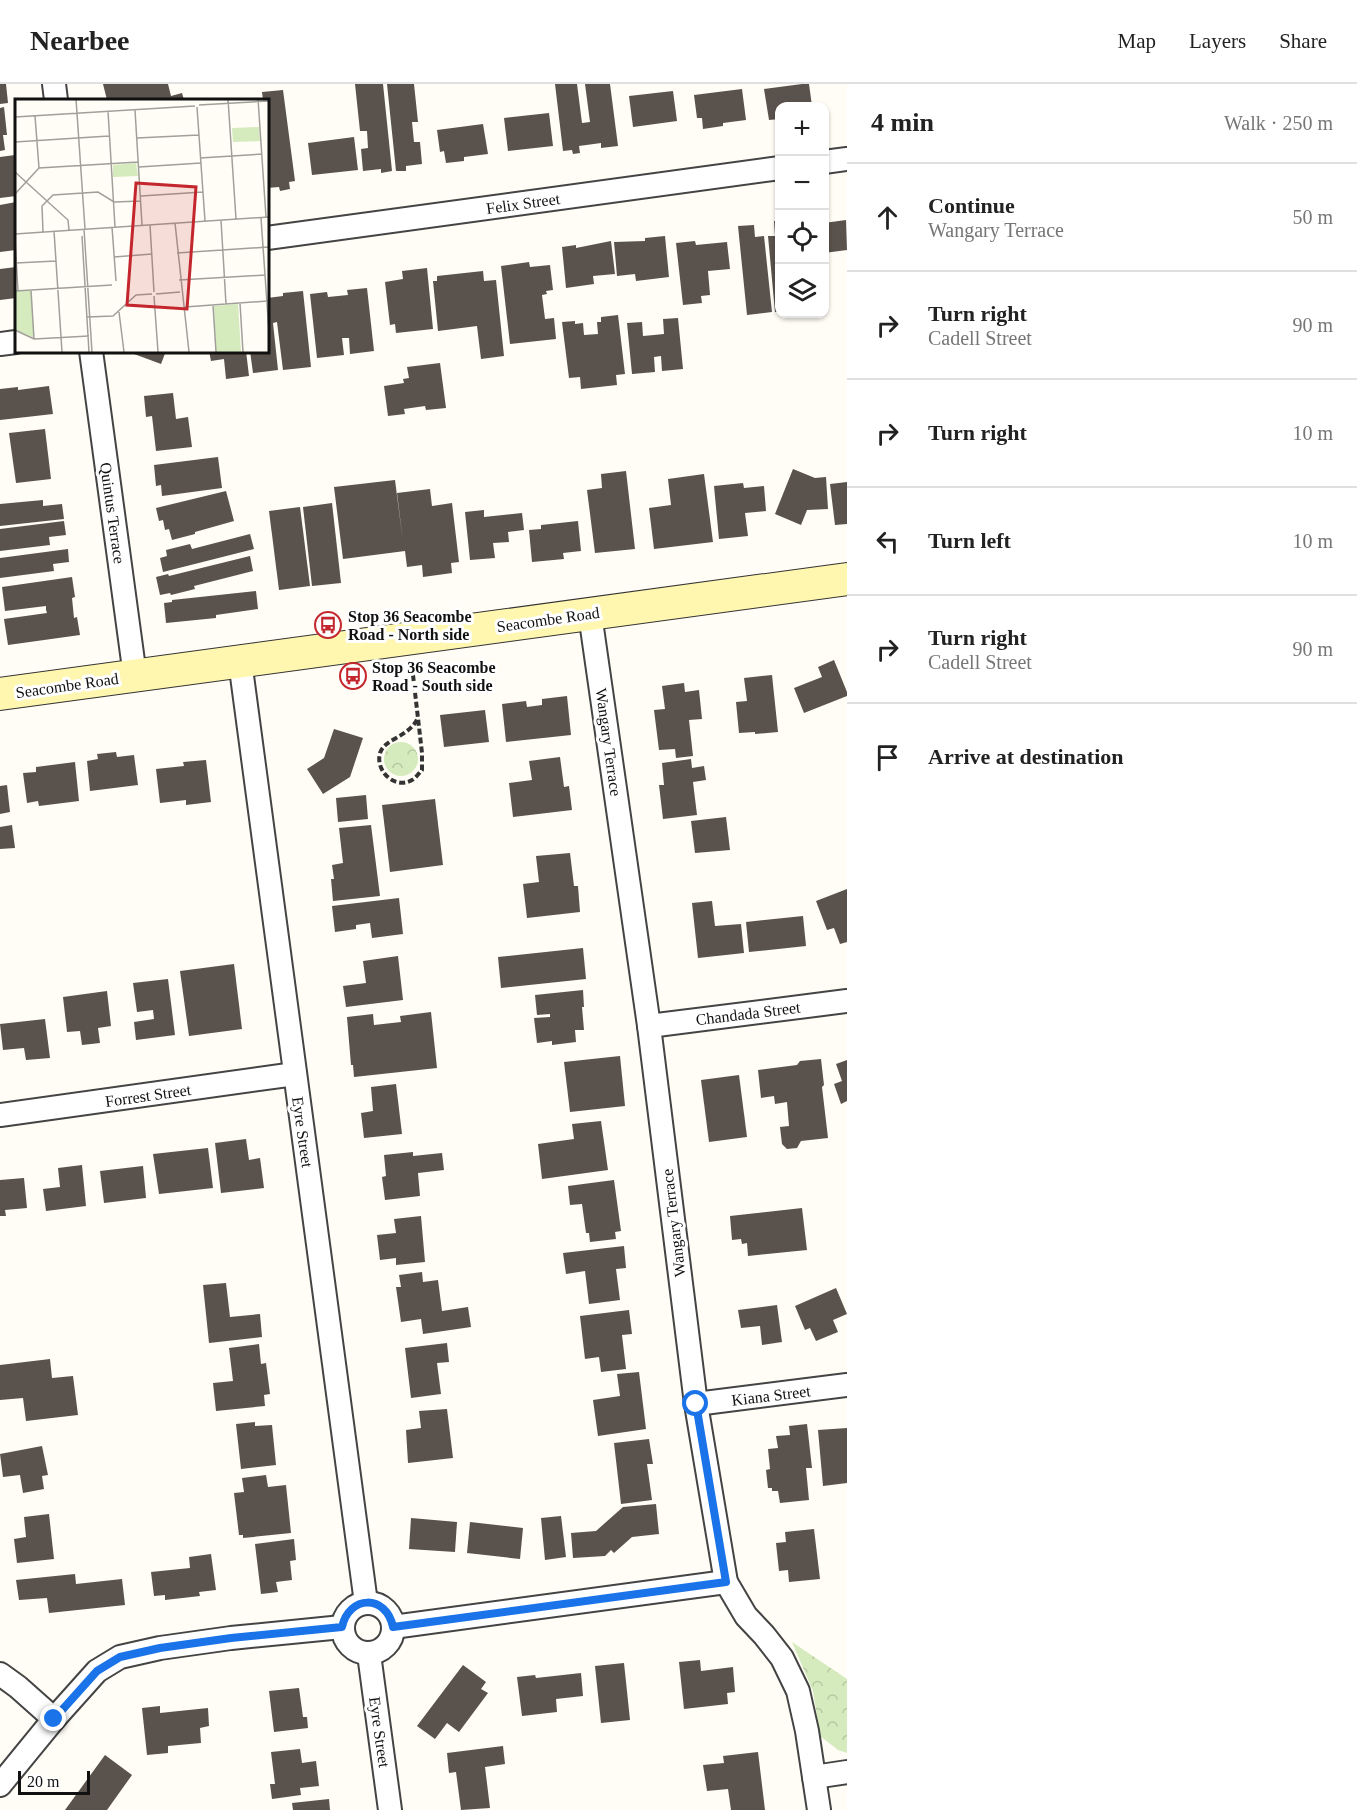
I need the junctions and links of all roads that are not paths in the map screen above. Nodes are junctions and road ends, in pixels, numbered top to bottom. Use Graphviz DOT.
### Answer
graph roads {
  1 [pos="54,84"];
  2 [pos="57,99"];
  3 [pos="847,159"];
  4 [pos="829,161"];
  5 [pos="775,169"];
  6 [pos="268,238"];
  7 [pos="15,342"];
  8 [pos="0,344"];
  9 [pos="91,352"];
  10 [pos="847,579"];
  11 [pos="590,614"];
  12 [pos="240,661"];
  13 [pos="135,676"];
  14 [pos="0,694"];
  15 [pos="847,1001"];
  16 [pos="649,1026"];
  17 [pos="295,1074"];
  18 [pos="0,1115"];
  19 [pos="847,1385"];
  20 [pos="696,1404"];
  21 [pos="726,1582"];
  22 [pos="366,1603"];
  23 [pos="342,1627"];
  24 [pos="393,1627"];
  25 [pos="369,1654"];
  26 [pos="0,1674"];
  27 [pos="54,1719"];
  28 [pos="847,1772"];
  29 [pos="814,1777"];
  30 [pos="0,1785"];
  31 [pos="390,1810"];
  32 [pos="819,1810"];
  1 -- 2 [label="street"];
  3 -- 4 [label="street"];
  5 -- 6 [label="street, Felix Street"];
  7 -- 8 [label="street"];
  9 -- 13 [label="street, Quintus Terrace"];
  10 -- 11 [label="main road, Seacombe Road"];
  11 -- 12 [label="main road, Seacombe Road"];
  11 -- 16 [label="street, Wangary Terrace"];
  12 -- 13 [label="main road, Seacombe Road"];
  12 -- 17 [label="street, Eyre Street"];
  13 -- 14 [label="main road, Seacombe Road"];
  15 -- 16 [label="street, Chandada Street"];
  16 -- 20 [label="street, Wangary Terrace"];
  17 -- 18 [label="street, Forrest Street"];
  17 -- 22 [label="street, Eyre Street"];
  19 -- 20 [label="street, Kiana Street"];
  20 -- 21 [label="street, Wangary Terrace"];
  21 -- 24 [label="street"];
  21 -- 29 [label="street, Wangary Terrace"];
  22 -- 23 [label="street"];
  22 -- 24 [label="street"];
  23 -- 25 [label="street"];
  23 -- 27 [label="street"];
  24 -- 25 [label="street"];
  25 -- 31 [label="street, Eyre Street"];
  26 -- 27 [label="street"];
  27 -- 30 [label="street"];
  28 -- 29 [label="street"];
  29 -- 32 [label="street, Wangary Terrace"];
}
